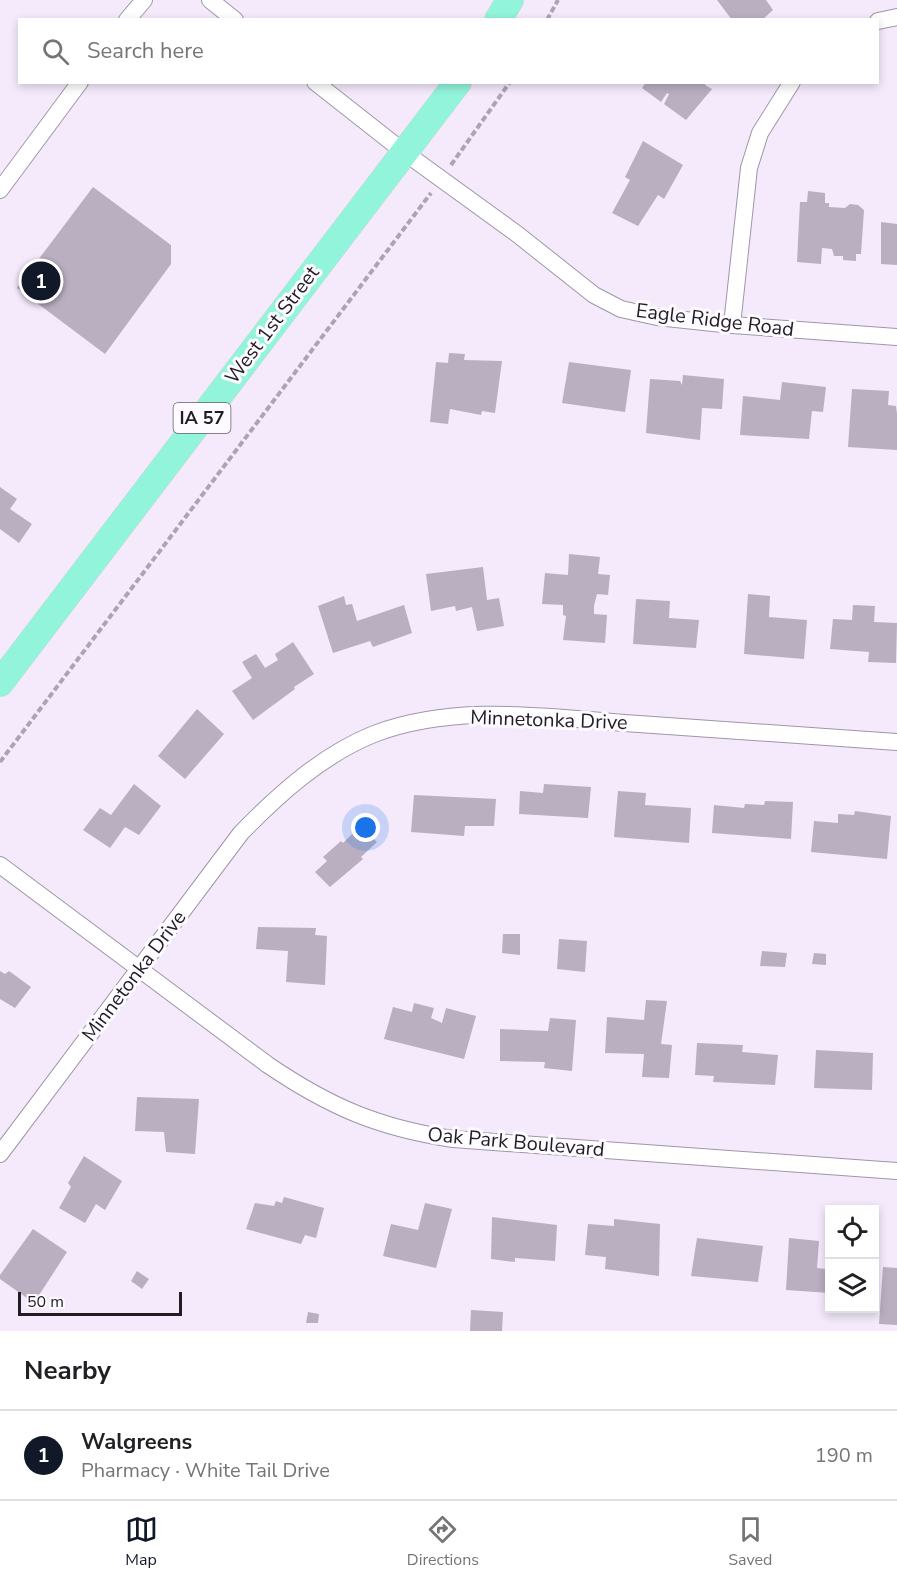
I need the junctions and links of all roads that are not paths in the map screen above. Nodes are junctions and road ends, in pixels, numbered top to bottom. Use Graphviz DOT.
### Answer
graph roads {
  1 [pos="144,0"];
  2 [pos="210,0"];
  3 [pos="510,0"];
  4 [pos="897,17"];
  5 [pos="129,18"];
  6 [pos="232,18"];
  7 [pos="499,18"];
  8 [pos="879,21"];
  9 [pos="79,84"];
  10 [pos="318,84"];
  11 [pos="456,84"];
  12 [pos="791,84"];
  13 [pos="404,152"];
  14 [pos="0,190"];
  15 [pos="732,325"];
  16 [pos="897,337"];
  17 [pos="0,683"];
  18 [pos="897,742"];
  19 [pos="0,866"];
  20 [pos="140,968"];
  21 [pos="0,1154"];
  22 [pos="897,1171"];
  1 -- 5 [label="street"];
  2 -- 6 [label="street"];
  3 -- 7 [label="main road"];
  4 -- 8 [label="street"];
  9 -- 14 [label="street"];
  10 -- 13 [label="street, Eagle Ridge Road"];
  11 -- 13 [label="main road, West 1st Street / IA 57"];
  12 -- 15 [label="street"];
  13 -- 15 [label="street, Eagle Ridge Road"];
  13 -- 17 [label="main road, West 1st Street / IA 57"];
  15 -- 16 [label="street, Eagle Ridge Road"];
  18 -- 20 [label="street, Minnetonka Drive"];
  19 -- 20 [label="street, Oak Park Boulevard"];
  20 -- 21 [label="street, Minnetonka Drive"];
  20 -- 22 [label="street, Oak Park Boulevard"];
}
